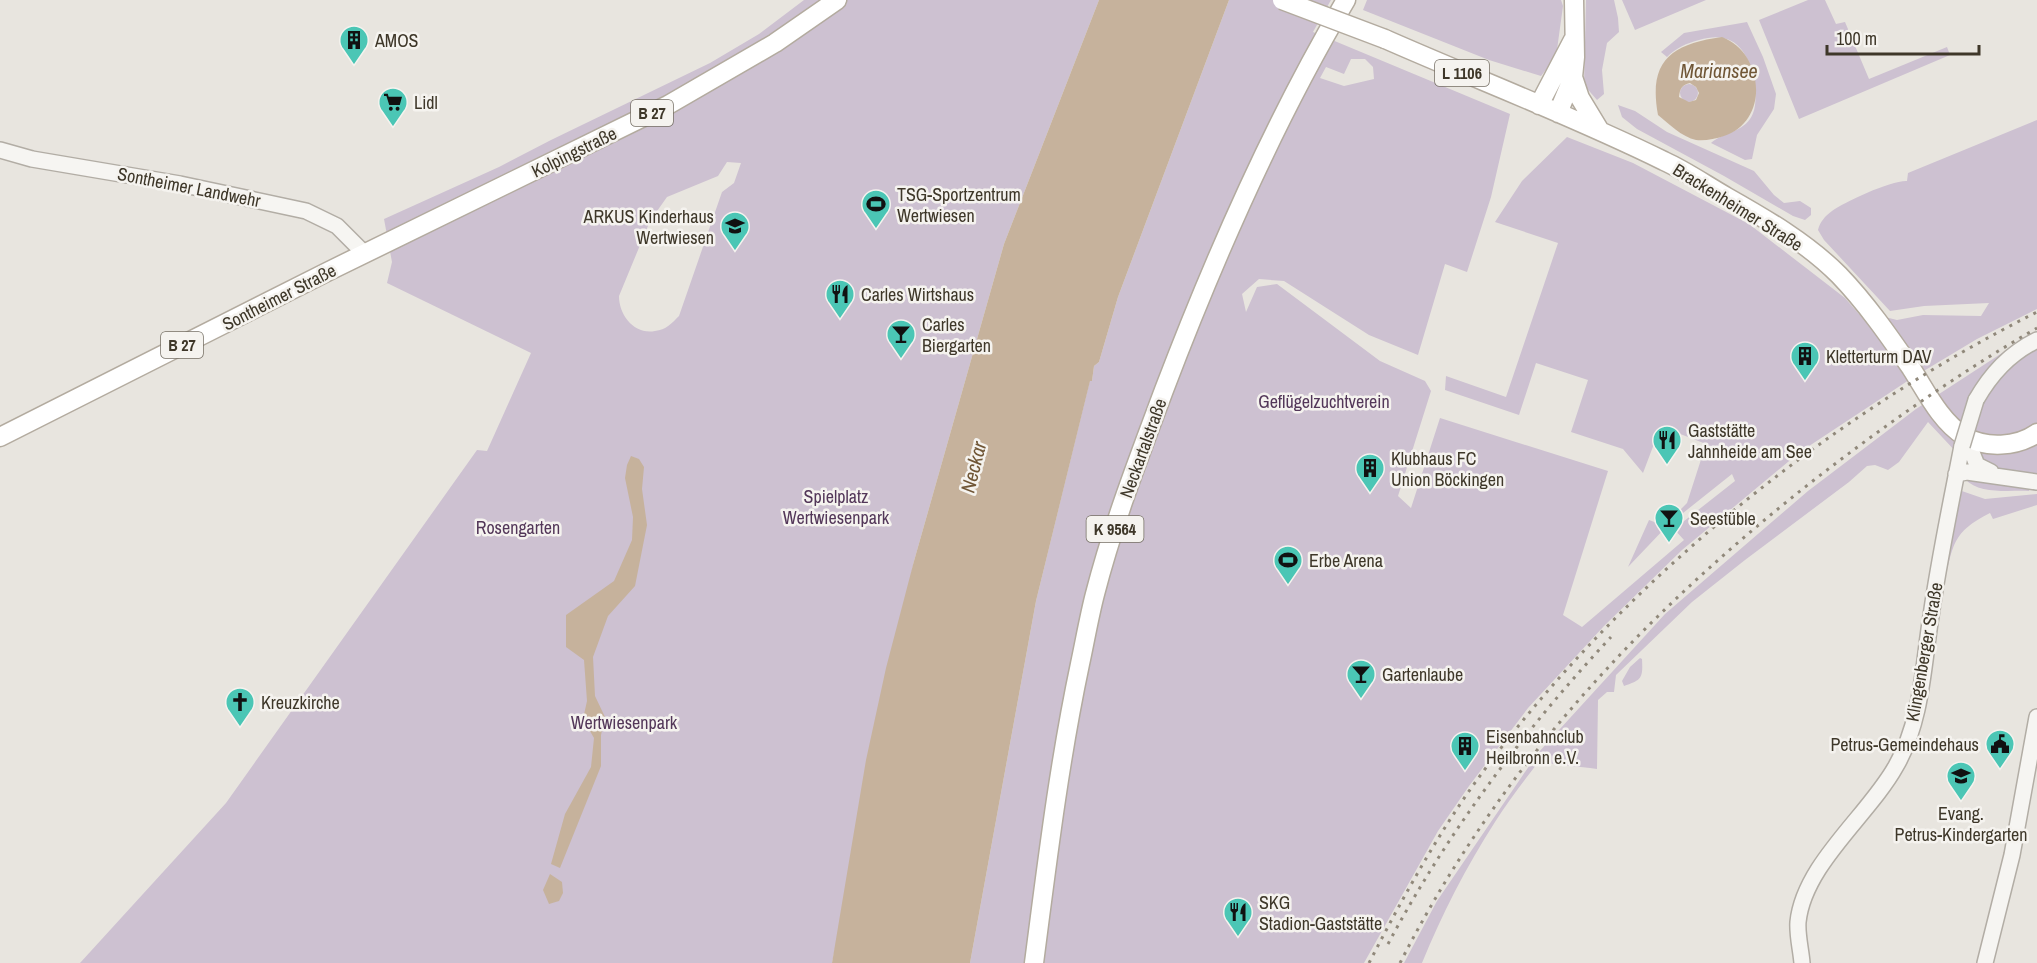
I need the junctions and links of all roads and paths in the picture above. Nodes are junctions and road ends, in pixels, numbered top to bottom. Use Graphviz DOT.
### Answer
graph roads {
  1 [pos="837,0"];
  2 [pos="1282,0"];
  3 [pos="1346,0"];
  4 [pos="1574,0"];
  5 [pos="1574,37"];
  6 [pos="1573,77"];
  7 [pos="1539,105"];
  8 [pos="1558,113"];
  9 [pos="1600,131"];
  10 [pos="0,150"];
  11 [pos="364,254"];
  12 [pos="2037,340"];
  13 [pos="2037,352"];
  14 [pos="1980,403"];
  15 [pos="2037,433"];
  16 [pos="0,437"];
  17 [pos="1967,448"];
  18 [pos="1956,474"];
  19 [pos="1996,475"];
  20 [pos="2037,482"];
  21 [pos="2037,717"];
  22 [pos="1034,963"];
  23 [pos="1802,963"];
  24 [pos="1985,963"];
  1 -- 11 [label="main road, Kolpingstraße / B 27"];
  2 -- 7 [label="main road, Brackenheimer Straße / L 1106, bridge"];
  3 -- 22 [label="main road, Neckartalstraße / K 9564"];
  4 -- 5 [label="main road"];
  5 -- 6 [label="main road"];
  5 -- 7 [label="main road"];
  6 -- 8 [label="main road"];
  6 -- 9 [label="main road"];
  7 -- 8 [label="main road, Brackenheimer Straße / L 1106"];
  8 -- 9 [label="main road, Brackenheimer Straße / L 1106"];
  9 -- 15 [label="main road, Brackenheimer Straße / L 1106"];
  10 -- 11 [label="street, Sontheimer Landwehr"];
  11 -- 16 [label="main road, Sontheimer Straße / B 27"];
  12 -- 14 [label="street, Klingenberger Straße"];
  13 -- 14 [label="street"];
  14 -- 17 [label="street, Klingenberger Straße, bridge"];
  17 -- 18 [label="street, Klingenberger Straße"];
  17 -- 19 [label="street"];
  18 -- 19 [label="street"];
  18 -- 23 [label="street, Klingenberger Straße"];
  19 -- 20 [label="street"];
  21 -- 24 [label="street"];
}
